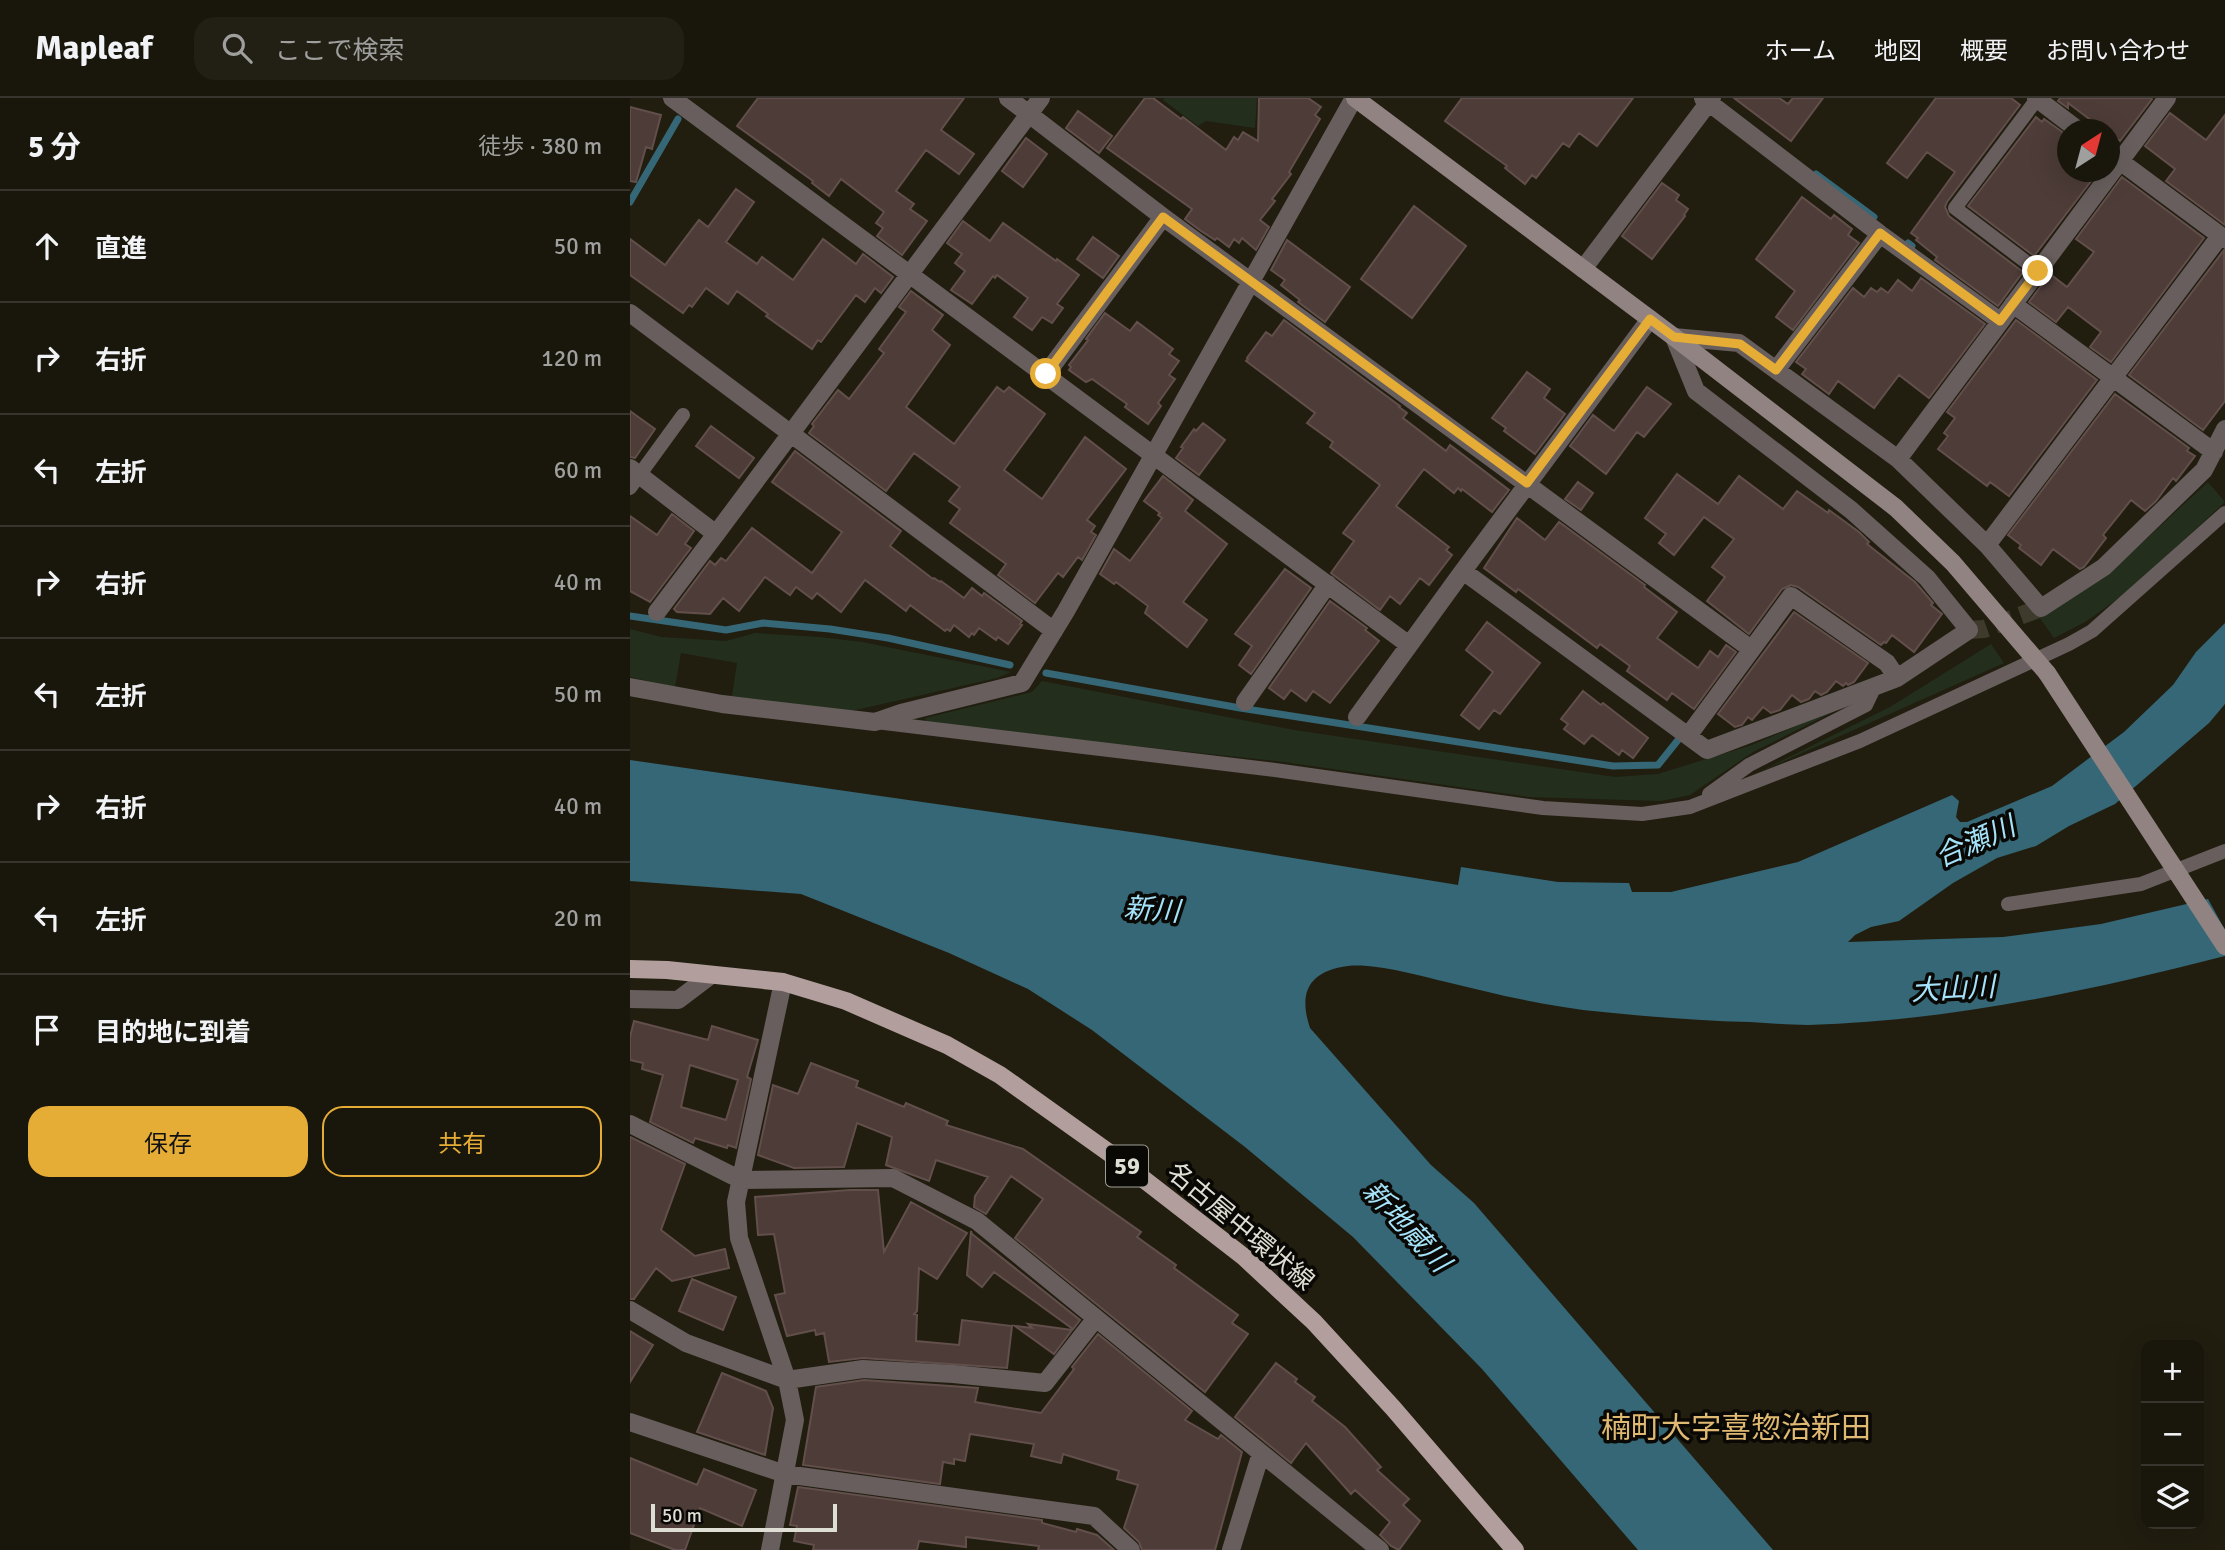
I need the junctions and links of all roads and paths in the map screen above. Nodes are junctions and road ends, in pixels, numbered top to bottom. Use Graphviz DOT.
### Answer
graph roads {
  1 [pos="672,98"];
  2 [pos="1007,98"];
  3 [pos="1041,98"];
  4 [pos="1355,98"];
  5 [pos="2037,98"];
  6 [pos="2167,98"];
  7 [pos="1708,99"];
  8 [pos="1029,114"];
  9 [pos="2064,119"];
  10 [pos="2120,150"];
  11 [pos="2120,161"];
  12 [pos="2097,182"];
  13 [pos="1163,217"];
  14 [pos="1880,233"];
  15 [pos="2222,237"];
  16 [pos="1583,269"];
  17 [pos="2038,271"];
  18 [pos="910,273"];
  19 [pos="1250,280"];
  20 [pos="2013,304"];
  21 [pos="630,313"];
  22 [pos="1650,319"];
  23 [pos="2000,321"];
  24 [pos="1674,337"];
  25 [pos="1776,370"];
  26 [pos="1046,374"];
  27 [pos="2113,377"];
  28 [pos="683,415"];
  29 [pos="2225,429"];
  30 [pos="790,435"];
  31 [pos="2214,452"];
  32 [pos="1153,455"];
  33 [pos="1898,459"];
  34 [pos="633,477"];
  35 [pos="1527,483"];
  36 [pos="2225,513"];
  37 [pos="716,534"];
  38 [pos="1987,545"];
  39 [pos="1463,571"];
  40 [pos="1328,584"];
  41 [pos="657,612"];
  42 [pos="1054,631"];
  43 [pos="1409,645"];
  44 [pos="1751,649"];
  45 [pos="2042,667"];
  46 [pos="1897,678"];
  47 [pos="1875,686"];
  48 [pos="630,687"];
  49 [pos="1245,702"];
  50 [pos="1357,717"];
  51 [pos="875,722"];
  52 [pos="1688,736"];
  53 [pos="1690,807"];
  54 [pos="2225,851"];
  55 [pos="2008,905"];
  56 [pos="2225,946"];
  57 [pos="630,969"];
  58 [pos="711,975"];
  59 [pos="783,982"];
  60 [pos="630,999"];
  61 [pos="630,1124"];
  62 [pos="741,1180"];
  63 [pos="630,1310"];
  64 [pos="1096,1318"];
  65 [pos="787,1380"];
  66 [pos="630,1422"];
  67 [pos="1261,1453"];
  68 [pos="785,1474"];
  69 [pos="771,1550"];
  70 [pos="1131,1550"];
  71 [pos="1231,1550"];
  72 [pos="1380,1550"];
  73 [pos="1515,1550"];
  1 -- 18 [label="street"];
  2 -- 8 [label="street"];
  3 -- 8 [label="street"];
  4 -- 16 [label="street"];
  4 -- 19 [label="street"];
  5 -- 9 [label="street"];
  5 -- 17 [label="lane"];
  6 -- 10 [label="street"];
  7 -- 14 [label="street"];
  7 -- 16 [label="street"];
  8 -- 13 [label="street"];
  8 -- 18 [label="street"];
  11 -- 15 [label="street"];
  12 -- 17 [label="street"];
  13 -- 19 [label="street"];
  13 -- 26 [label="street"];
  14 -- 23 [label="street"];
  14 -- 25 [label="street"];
  15 -- 27 [label="street"];
  16 -- 22 [label="street"];
  17 -- 20 [label="street"];
  18 -- 26 [label="street"];
  18 -- 30 [label="street"];
  19 -- 32 [label="street"];
  19 -- 35 [label="street"];
  20 -- 23 [label="street"];
  20 -- 27 [label="street"];
  21 -- 30 [label="street"];
  22 -- 24 [label="street"];
  22 -- 35 [label="street"];
  23 -- 33 [label="street"];
  24 -- 25 [label="street"];
  24 -- 45 [label="street"];
  24 -- 46 [label="street"];
  25 -- 33 [label="street"];
  26 -- 32 [label="street"];
  27 -- 31 [label="street"];
  27 -- 38 [label="street"];
  28 -- 34 [label="lane"];
  29 -- 31 [label="street"];
  30 -- 37 [label="street"];
  30 -- 42 [label="street"];
  31 -- 38 [label="street"];
  32 -- 40 [label="street"];
  32 -- 42 [label="street"];
  33 -- 38 [label="street"];
  34 -- 37 [label="street"];
  35 -- 39 [label="street"];
  35 -- 44 [label="street"];
  36 -- 45 [label="lane"];
  37 -- 41 [label="street"];
  39 -- 43 [label="street"];
  39 -- 52 [label="street"];
  40 -- 43 [label="street"];
  40 -- 49 [label="street"];
  42 -- 51 [label="street"];
  43 -- 50 [label="street"];
  44 -- 46 [label="street"];
  44 -- 52 [label="street"];
  45 -- 53 [label="lane"];
  45 -- 56 [label="street, bridge"];
  46 -- 47 [label="street"];
  47 -- 52 [label="street"];
  47 -- 53 [label="lane"];
  48 -- 51 [label="street"];
  51 -- 53 [label="lane"];
  54 -- 55 [label="lane"];
  57 -- 58 [label="main road, 名古屋中環状線 / 59"];
  58 -- 59 [label="main road, 名古屋中環状線 / 59"];
  58 -- 60 [label="street"];
  59 -- 62 [label="street"];
  59 -- 73 [label="main road, 名古屋中環状線 / 59"];
  61 -- 62 [label="street"];
  62 -- 64 [label="street"];
  62 -- 65 [label="street"];
  63 -- 65 [label="street"];
  64 -- 65 [label="street"];
  64 -- 67 [label="street"];
  65 -- 68 [label="street"];
  66 -- 68 [label="street"];
  67 -- 71 [label="street"];
  67 -- 72 [label="street"];
  68 -- 69 [label="street"];
  68 -- 70 [label="street"];
}
